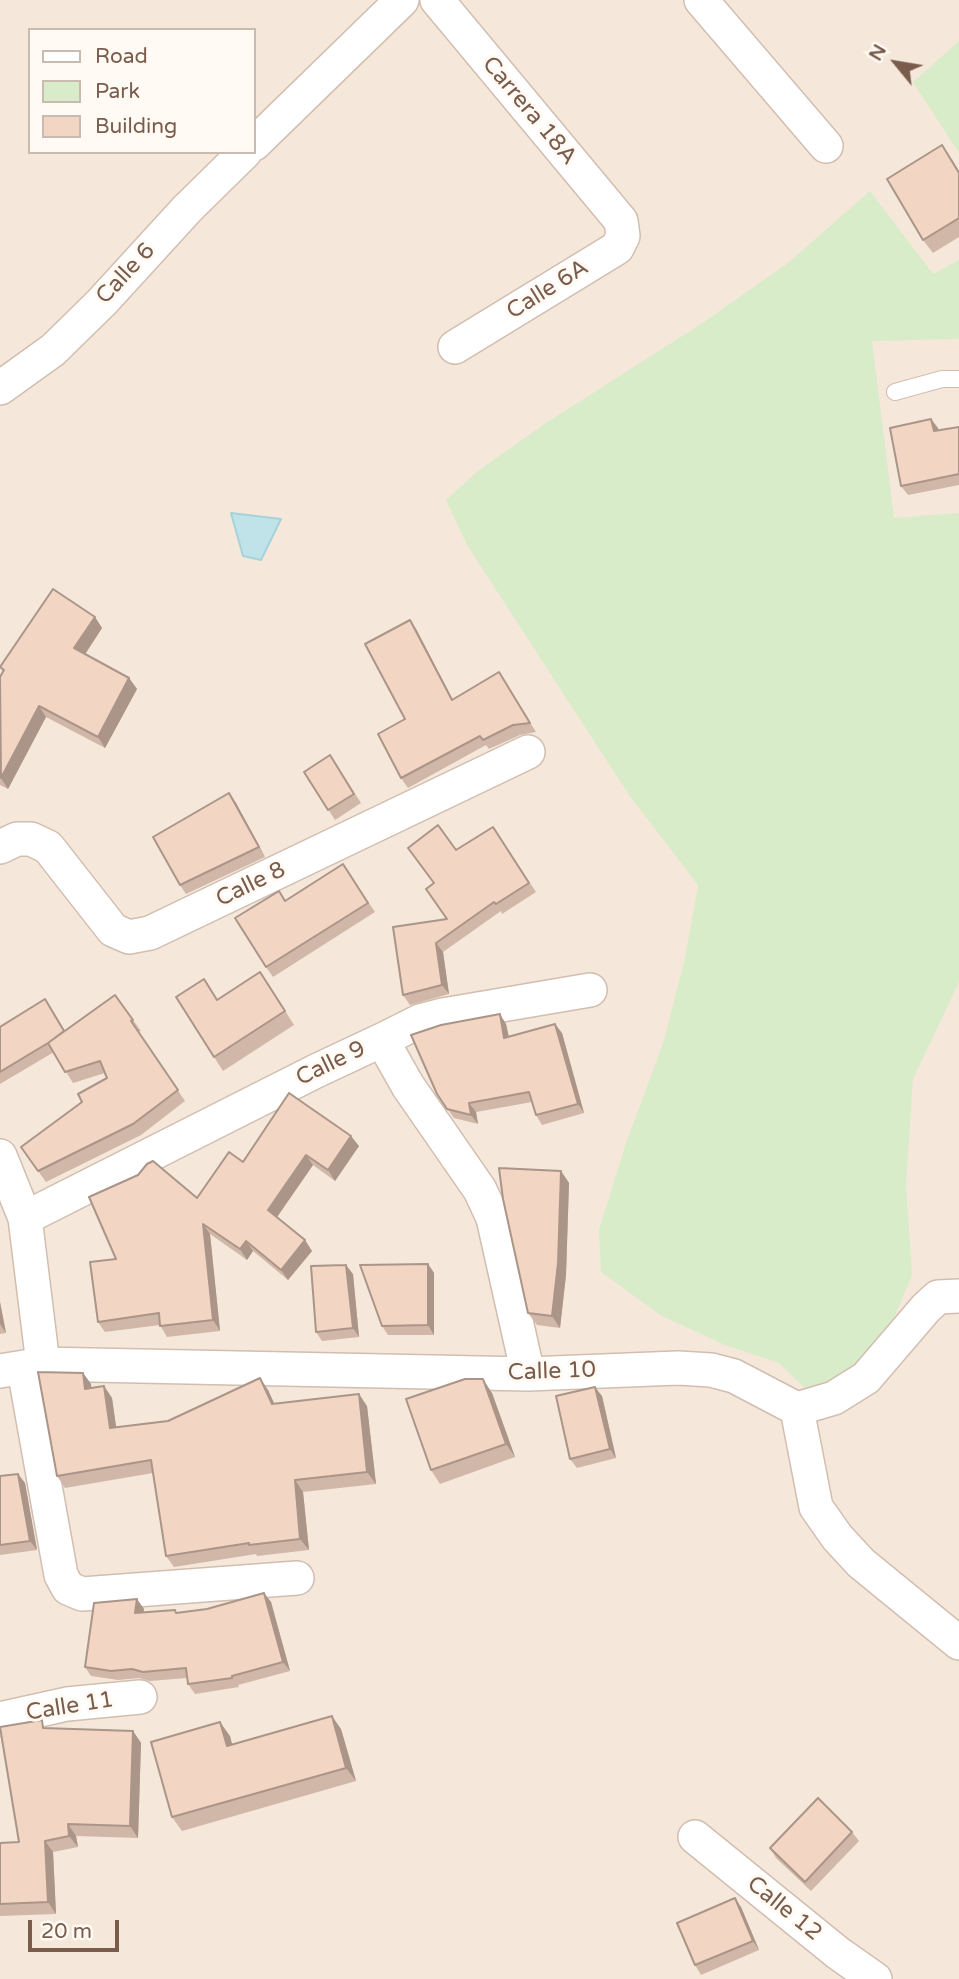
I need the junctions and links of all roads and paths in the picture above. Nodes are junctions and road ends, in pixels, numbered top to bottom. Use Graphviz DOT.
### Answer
graph roads {
  1 [pos="402,0"];
  2 [pos="438,0"];
  3 [pos="701,0"];
  4 [pos="256,142"];
  5 [pos="826,146"];
  6 [pos="243,154"];
  7 [pos="621,221"];
  8 [pos="455,347"];
  9 [pos="959,379"];
  10 [pos="0,388"];
  11 [pos="895,392"];
  12 [pos="528,752"];
  13 [pos="0,847"];
  14 [pos="590,990"];
  15 [pos="382,1040"];
  16 [pos="0,1156"];
  17 [pos="25,1218"];
  18 [pos="952,1290"];
  19 [pos="22,1368"];
  20 [pos="528,1374"];
  21 [pos="797,1409"];
  22 [pos="297,1578"];
  23 [pos="959,1643"];
  24 [pos="140,1698"];
  25 [pos="0,1719"];
  26 [pos="695,1837"];
  27 [pos="875,1979"];
  1 -- 4 [label="street"];
  2 -- 7 [label="street, Carrera 18A"];
  3 -- 5 [label="street"];
  6 -- 10 [label="street, Calle 6"];
  7 -- 8 [label="street, Calle 6A"];
  9 -- 11 [label="lane"];
  12 -- 13 [label="street, Calle 8"];
  14 -- 15 [label="street"];
  15 -- 17 [label="street, Calle 9"];
  15 -- 20 [label="street, Calle 9"];
  16 -- 17 [label="street"];
  17 -- 19 [label="street"];
  18 -- 21 [label="street"];
  19 -- 20 [label="street, Calle 10"];
  19 -- 22 [label="street"];
  20 -- 21 [label="street, Calle 10"];
  21 -- 23 [label="street"];
  24 -- 25 [label="street, Calle 11"];
  26 -- 27 [label="street, Calle 12"];
}
